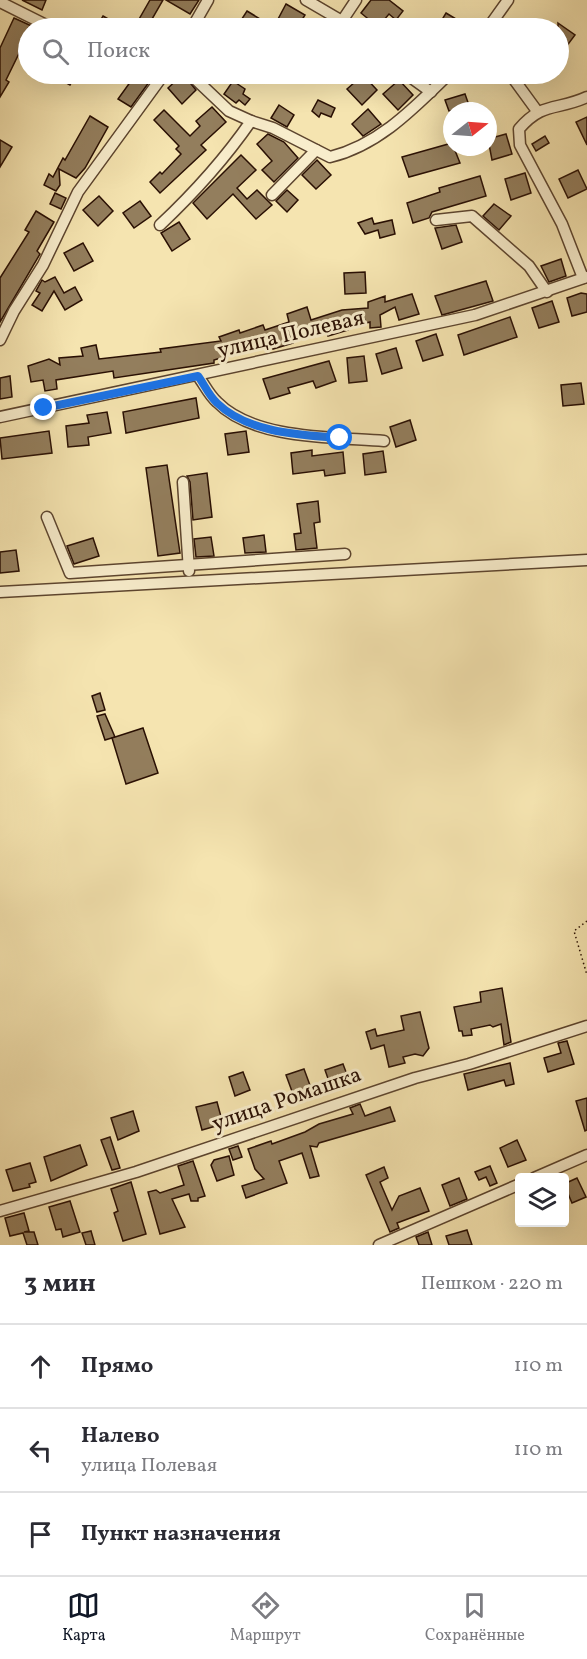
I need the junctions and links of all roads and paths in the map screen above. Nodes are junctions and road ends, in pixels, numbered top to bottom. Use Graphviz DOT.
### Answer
graph roads {
  1 [pos="208,0"];
  2 [pos="306,0"];
  3 [pos="356,0"];
  4 [pos="508,0"];
  5 [pos="0,2"];
  6 [pos="32,18"];
  7 [pos="198,18"];
  8 [pos="335,18"];
  9 [pos="349,18"];
  10 [pos="495,18"];
  11 [pos="157,84"];
  12 [pos="201,84"];
  13 [pos="420,84"];
  14 [pos="439,84"];
  15 [pos="517,84"];
  16 [pos="431,92"];
  17 [pos="587,97"];
  18 [pos="537,111"];
  19 [pos="251,122"];
  20 [pos="316,150"];
  21 [pos="272,195"];
  22 [pos="436,220"];
  23 [pos="160,225"];
  24 [pos="585,277"];
  25 [pos="547,292"];
  26 [pos="0,340"];
  27 [pos="198,376"];
  28 [pos="0,417"];
  29 [pos="384,441"];
  30 [pos="183,482"];
  31 [pos="47,517"];
  32 [pos="345,554"];
  33 [pos="587,560"];
  34 [pos="189,565"];
  35 [pos="190,582"];
  36 [pos="0,592"];
  37 [pos="587,921"];
  38 [pos="587,975"];
  39 [pos="587,1026"];
  40 [pos="587,1155"];
  41 [pos="546,1173"];
  42 [pos="515,1186"];
  43 [pos="0,1211"];
  44 [pos="379,1245"];
  1 -- 7 [label="street"];
  2 -- 8 [label="street"];
  3 -- 9 [label="street"];
  4 -- 10 [label="street"];
  5 -- 6 [label="street"];
  11 -- 26 [label="street"];
  12 -- 19 [label="street"];
  13 -- 16 [label="street"];
  14 -- 16 [label="street"];
  15 -- 18 [label="street"];
  16 -- 20 [label="street"];
  17 -- 18 [label="street"];
  18 -- 24 [label="street"];
  19 -- 20 [label="street"];
  19 -- 23 [label="street"];
  20 -- 21 [label="street"];
  22 -- 25 [label="street"];
  24 -- 25 [label="street, улица Полевая"];
  25 -- 27 [label="street, улица Полевая"];
  27 -- 28 [label="street, улица Полевая"];
  27 -- 29 [label="street"];
  30 -- 34 [label="street"];
  31 -- 34 [label="street"];
  32 -- 34 [label="street"];
  33 -- 35 [label="street"];
  34 -- 35 [label="street"];
  35 -- 36 [label="street"];
  37 -- 38 [label="path"];
  39 -- 43 [label="street, улица Ромашка"];
  40 -- 41 [label="street"];
  42 -- 44 [label="street"];
}
